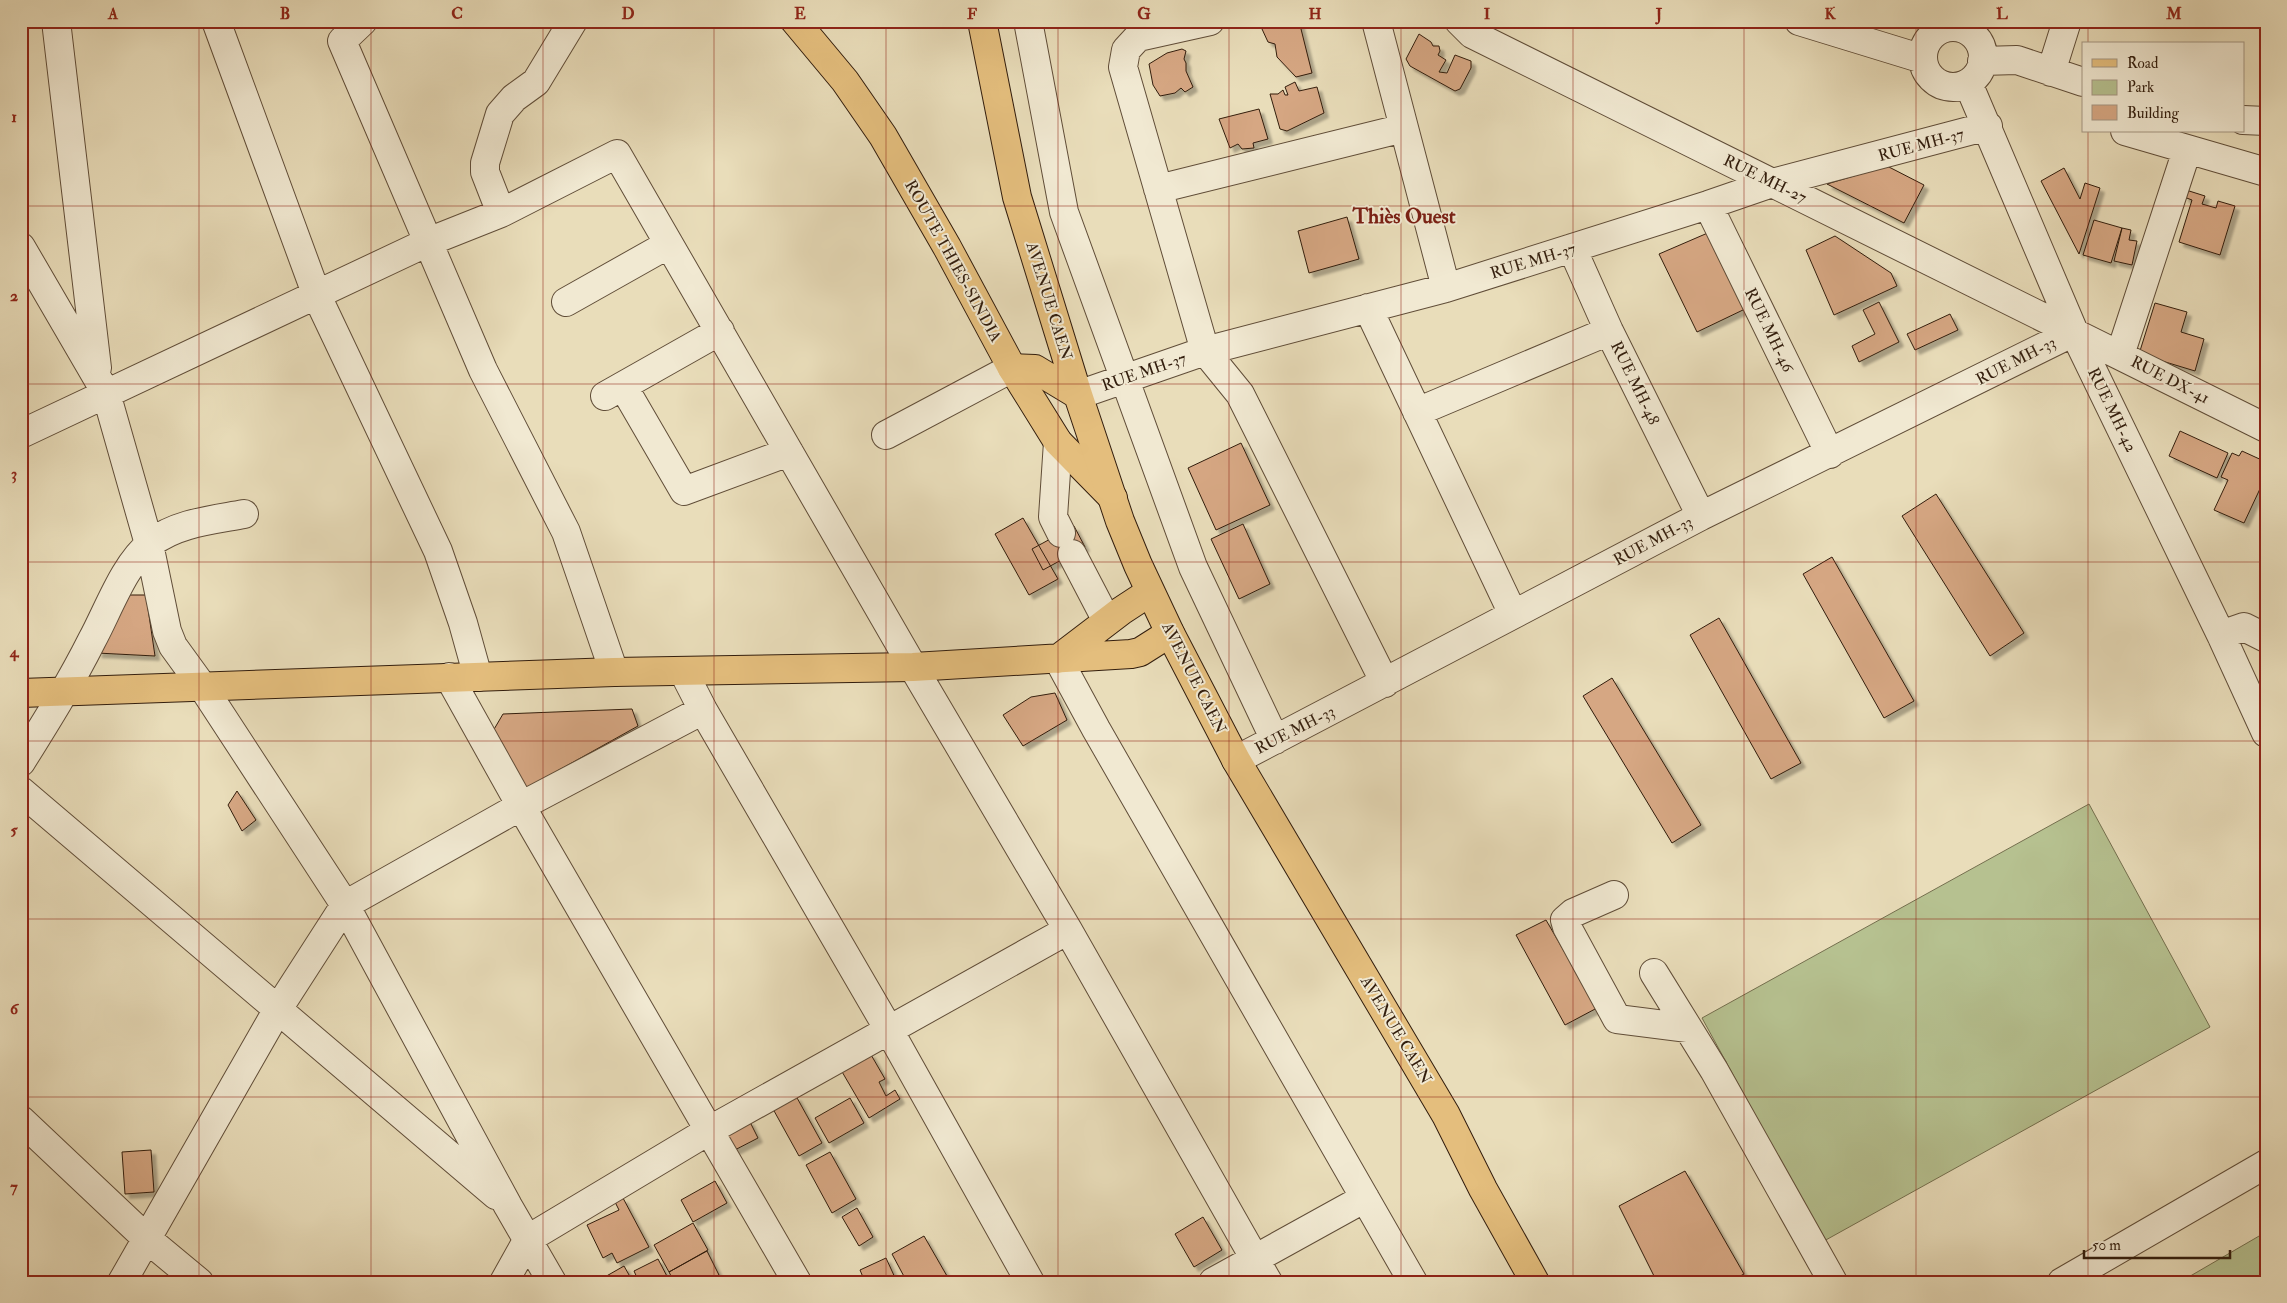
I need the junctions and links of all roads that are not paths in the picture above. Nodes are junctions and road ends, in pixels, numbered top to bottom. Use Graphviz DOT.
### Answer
graph roads {
  1 [pos="56,21"];
  2 [pos="216,21"];
  3 [pos="363,21"];
  4 [pos="573,21"];
  5 [pos="795,21"];
  6 [pos="982,21"];
  7 [pos="1028,21"];
  8 [pos="1210,21"];
  9 [pos="1376,21"];
  10 [pos="1459,21"];
  11 [pos="1800,21"];
  12 [pos="2067,21"];
  13 [pos="1939,24"];
  14 [pos="1923,59"];
  15 [pos="1975,72"];
  16 [pos="2051,72"];
  17 [pos="2082,82"];
  18 [pos="2244,120"];
  19 [pos="2266,121"];
  20 [pos="1988,126"];
  21 [pos="1404,128"];
  22 [pos="2128,132"];
  23 [pos="2187,150"];
  24 [pos="2266,172"];
  25 [pos="1772,183"];
  26 [pos="1158,189"];
  27 [pos="1708,205"];
  28 [pos="501,213"];
  29 [pos="428,242"];
  30 [pos="669,244"];
  31 [pos="1572,248"];
  32 [pos="23,253"];
  33 [pos="1446,288"];
  34 [pos="317,296"];
  35 [pos="566,302"];
  36 [pos="1368,308"];
  37 [pos="720,331"];
  38 [pos="1609,331"];
  39 [pos="2074,332"];
  40 [pos="1205,351"];
  41 [pos="2120,355"];
  42 [pos="1012,368"];
  43 [pos="1124,378"];
  44 [pos="102,386"];
  45 [pos="1078,395"];
  46 [pos="1417,412"];
  47 [pos="2266,428"];
  48 [pos="21,434"];
  49 [pos="886,435"];
  50 [pos="1058,442"];
  51 [pos="789,452"];
  52 [pos="1830,454"];
  53 [pos="1113,498"];
  54 [pos="244,514"];
  55 [pos="1701,516"];
  56 [pos="149,544"];
  57 [pos="1150,592"];
  58 [pos="1512,614"];
  59 [pos="1107,621"];
  60 [pos="1170,634"];
  61 [pos="2221,635"];
  62 [pos="2266,638"];
  63 [pos="1058,659"];
  64 [pos="913,668"];
  65 [pos="683,671"];
  66 [pos="614,672"];
  67 [pos="449,677"];
  68 [pos="478,677"];
  69 [pos="1384,684"];
  70 [pos="202,686"];
  71 [pos="64,692"];
  72 [pos="21,693"];
  73 [pos="703,710"];
  74 [pos="2266,734"];
  75 [pos="1275,740"];
  76 [pos="1236,760"];
  77 [pos="21,762"];
  78 [pos="21,791"];
  79 [pos="521,806"];
  80 [pos="1614,894"];
  81 [pos="345,905"];
  82 [pos="1068,930"];
  83 [pos="1654,973"];
  84 [pos="278,1009"];
  85 [pos="1688,1028"];
  86 [pos="889,1030"];
  87 [pos="21,1120"];
  88 [pos="710,1130"];
  89 [pos="2266,1164"];
  90 [pos="1366,1198"];
  91 [pos="508,1206"];
  92 [pos="146,1238"];
  93 [pos="528,1239"];
  94 [pos="1254,1257"];
  95 [pos="1830,1281"];
  96 [pos="122,1282"];
  97 [pos="199,1282"];
  98 [pos="504,1282"];
  99 [pos="552,1282"];
  100 [pos="797,1282"];
  101 [pos="1030,1282"];
  102 [pos="1213,1282"];
  103 [pos="1268,1282"];
  104 [pos="1413,1282"];
  105 [pos="1535,1282"];
  106 [pos="2062,1282"];
  1 -- 44 [label="street"];
  2 -- 34 [label="street"];
  3 -- 29 [label="street"];
  4 -- 28 [label="street"];
  5 -- 42 [label="main road, ROUTE THIES-SINDIA"];
  6 -- 45 [label="main road, AVENUE CAEN"];
  7 -- 43 [label="street"];
  8 -- 26 [label="street"];
  9 -- 21 [label="street"];
  10 -- 25 [label="street, RUE MH-27"];
  11 -- 14 [label="street"];
  12 -- 16 [label="street"];
  13 -- 14 [label="street"];
  13 -- 15 [label="street"];
  14 -- 15 [label="street"];
  15 -- 16 [label="street"];
  15 -- 20 [label="street, RUE MH-42"];
  16 -- 17 [label="street"];
  18 -- 19 [label="street"];
  20 -- 25 [label="street, RUE MH-37"];
  20 -- 39 [label="street, RUE MH-42"];
  21 -- 26 [label="street"];
  21 -- 33 [label="street"];
  22 -- 23 [label="street"];
  23 -- 24 [label="street"];
  23 -- 41 [label="street"];
  25 -- 27 [label="street, RUE MH-37"];
  25 -- 39 [label="street, RUE MH-27"];
  26 -- 40 [label="street"];
  27 -- 31 [label="street, RUE MH-37"];
  27 -- 52 [label="street, RUE MH-46"];
  28 -- 29 [label="street"];
  28 -- 30 [label="street"];
  29 -- 34 [label="street"];
  29 -- 66 [label="street"];
  30 -- 35 [label="street"];
  30 -- 37 [label="street"];
  31 -- 33 [label="street, RUE MH-37"];
  31 -- 38 [label="street, RUE MH-48"];
  32 -- 44 [label="street"];
  33 -- 36 [label="street, RUE MH-37"];
  34 -- 44 [label="street"];
  34 -- 68 [label="street"];
  36 -- 40 [label="street, RUE MH-37"];
  36 -- 46 [label="street"];
  37 -- 51 [label="street"];
  37 -- 51 [label="street"];
  38 -- 46 [label="street"];
  38 -- 55 [label="street, RUE MH-48"];
  39 -- 41 [label="street, RUE DX-41"];
  39 -- 52 [label="street, RUE MH-33"];
  39 -- 61 [label="street, RUE MH-42"];
  40 -- 43 [label="street, RUE MH-37"];
  40 -- 69 [label="street"];
  41 -- 47 [label="street, RUE DX-41"];
  42 -- 45 [label="main road"];
  42 -- 49 [label="street"];
  42 -- 50 [label="main road, ROUTE THIES-SINDIA"];
  43 -- 45 [label="street, RUE MH-37"];
  43 -- 75 [label="street"];
  44 -- 48 [label="street"];
  44 -- 56 [label="street"];
  45 -- 53 [label="main road, AVENUE CAEN"];
  46 -- 58 [label="street"];
  50 -- 53 [label="main road, ROUTE THIES-SINDIA"];
  50 -- 59 [label="street"];
  51 -- 64 [label="street"];
  52 -- 55 [label="street, RUE MH-33"];
  53 -- 57 [label="main road, AVENUE CAEN"];
  54 -- 56 [label="street"];
  55 -- 58 [label="street, RUE MH-33"];
  56 -- 70 [label="street"];
  56 -- 71 [label="street"];
  57 -- 59 [label="main road"];
  57 -- 60 [label="main road, AVENUE CAEN"];
  58 -- 69 [label="street, RUE MH-33"];
  59 -- 63 [label="main road"];
  60 -- 63 [label="main road"];
  60 -- 76 [label="main road, AVENUE CAEN"];
  61 -- 62 [label="street"];
  61 -- 74 [label="street, RUE MH-42"];
  63 -- 64 [label="main road"];
  63 -- 90 [label="street"];
  64 -- 65 [label="main road"];
  64 -- 82 [label="street"];
  65 -- 66 [label="main road"];
  65 -- 73 [label="street"];
  66 -- 68 [label="main road"];
  67 -- 68 [label="main road"];
  67 -- 70 [label="main road"];
  67 -- 79 [label="street"];
  69 -- 75 [label="street, RUE MH-33"];
  70 -- 71 [label="main road"];
  70 -- 81 [label="street"];
  71 -- 72 [label="main road"];
  71 -- 77 [label="street"];
  73 -- 79 [label="street"];
  73 -- 86 [label="street"];
  75 -- 76 [label="street, RUE MH-33"];
  76 -- 105 [label="main road, AVENUE CAEN"];
  78 -- 84 [label="street"];
  79 -- 81 [label="street"];
  79 -- 88 [label="street"];
  80 -- 85 [label="street"];
  81 -- 84 [label="street"];
  81 -- 91 [label="street"];
  82 -- 86 [label="street"];
  82 -- 94 [label="street"];
  83 -- 85 [label="street"];
  84 -- 91 [label="street"];
  84 -- 92 [label="street"];
  85 -- 95 [label="street"];
  86 -- 88 [label="street"];
  86 -- 101 [label="street"];
  87 -- 92 [label="street"];
  88 -- 93 [label="street"];
  88 -- 100 [label="street"];
  89 -- 106 [label="street"];
  90 -- 94 [label="street"];
  90 -- 104 [label="street"];
  91 -- 93 [label="street"];
  92 -- 96 [label="street"];
  92 -- 97 [label="street"];
  93 -- 98 [label="street"];
  93 -- 99 [label="street"];
  94 -- 102 [label="street"];
  94 -- 103 [label="street"];
}
